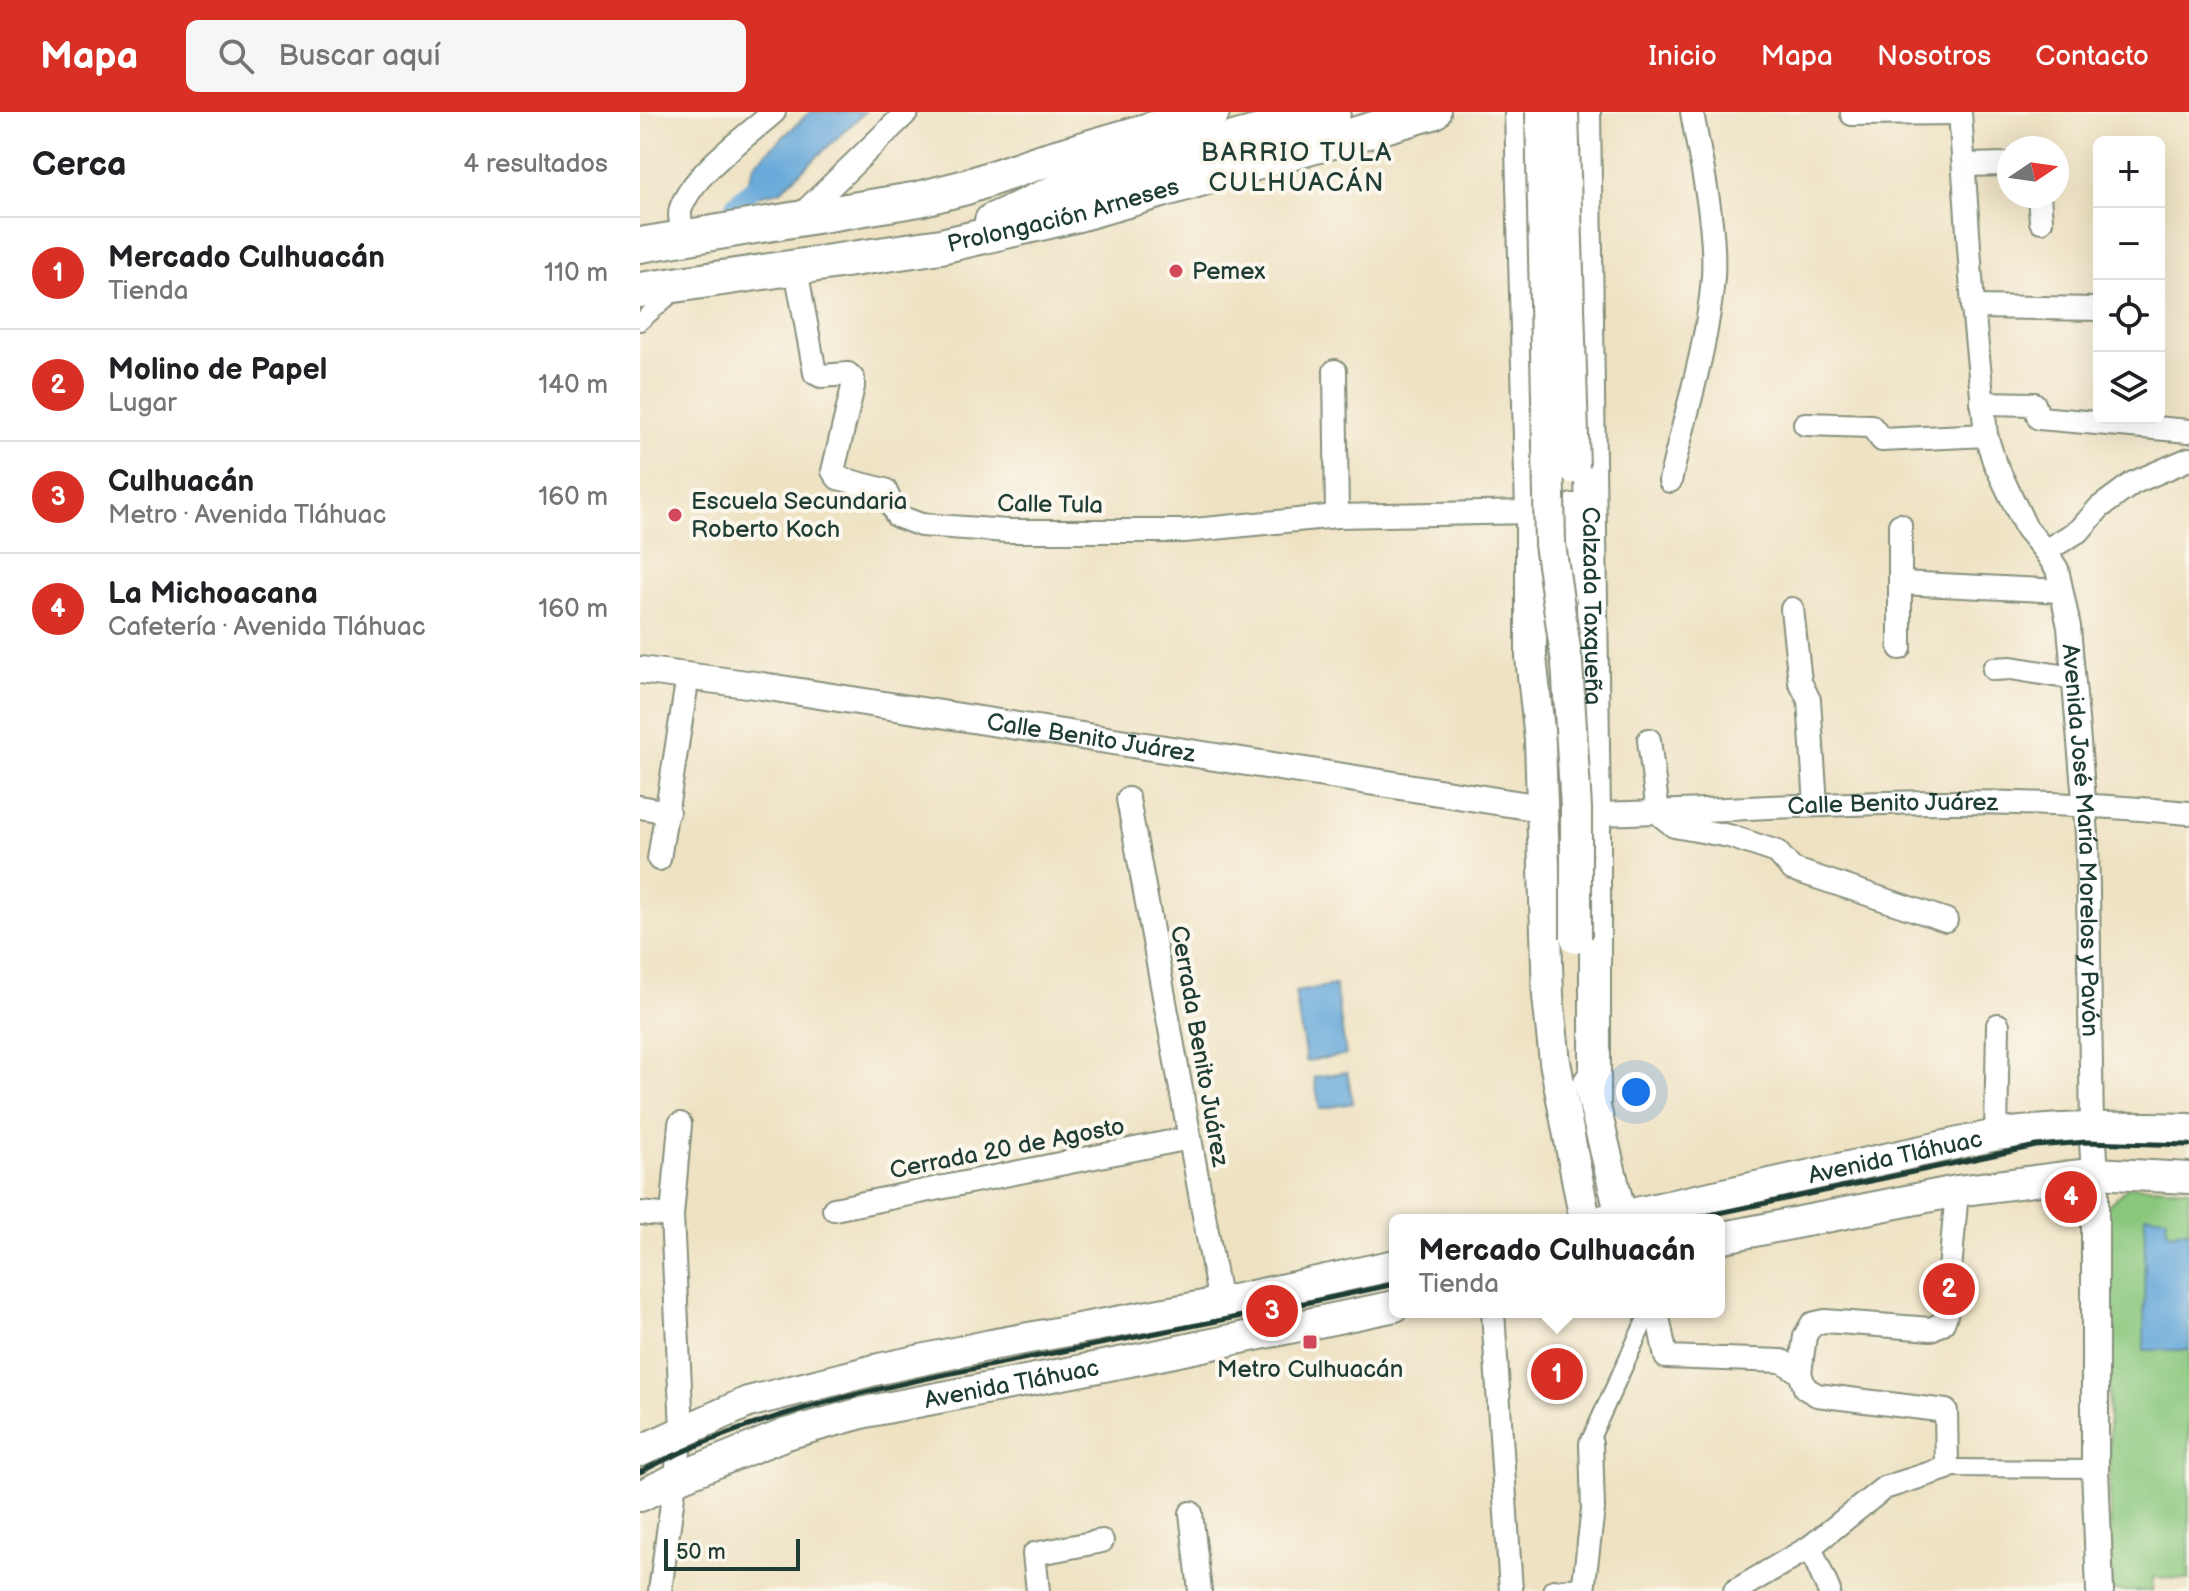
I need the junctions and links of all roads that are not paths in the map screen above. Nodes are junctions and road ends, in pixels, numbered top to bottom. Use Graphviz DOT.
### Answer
graph roads {
  1 [pos="774,112"];
  2 [pos="907,112"];
  3 [pos="1212,112"];
  4 [pos="1333,112"];
  5 [pos="1433,112"];
  6 [pos="1520,112"];
  7 [pos="1541,112"];
  8 [pos="1563,112"];
  9 [pos="1585,112"];
  10 [pos="1692,112"];
  11 [pos="1960,112"];
  12 [pos="1852,114"];
  13 [pos="1586,157"];
  14 [pos="1997,164"];
  15 [pos="1965,165"];
  16 [pos="1521,166"];
  17 [pos="2040,208"];
  18 [pos="797,219"];
  19 [pos="2041,221"];
  20 [pos="688,229"];
  21 [pos="640,245"];
  22 [pos="941,246"];
  23 [pos="796,269"];
  24 [pos="684,283"];
  25 [pos="640,290"];
  26 [pos="1973,307"];
  27 [pos="2093,309"];
  28 [pos="640,322"];
  29 [pos="1335,371"];
  30 [pos="1982,403"];
  31 [pos="1805,424"];
  32 [pos="2189,431"];
  33 [pos="1986,435"];
  34 [pos="2189,459"];
  35 [pos="1670,481"];
  36 [pos="1531,512"];
  37 [pos="1337,516"];
  38 [pos="1900,525"];
  39 [pos="2045,551"];
  40 [pos="1901,583"];
  41 [pos="2061,591"];
  42 [pos="1792,609"];
  43 [pos="1900,648"];
  44 [pos="1994,669"];
  45 [pos="640,670"];
  46 [pos="688,676"];
  47 [pos="2072,678"];
  48 [pos="1540,740"];
  49 [pos="1649,740"];
  50 [pos="1128,799"];
  51 [pos="1816,805"];
  52 [pos="2085,805"];
  53 [pos="640,807"];
  54 [pos="1541,808"];
  55 [pos="668,812"];
  56 [pos="1658,813"];
  57 [pos="2189,813"];
  58 [pos="1595,814"];
  59 [pos="659,859"];
  60 [pos="1946,920"];
  61 [pos="1998,1025"];
  62 [pos="1595,1102"];
  63 [pos="680,1124"];
  64 [pos="2092,1126"];
  65 [pos="2189,1129"];
  66 [pos="1996,1135"];
  67 [pos="1190,1138"];
  68 [pos="2095,1173"];
  69 [pos="2189,1178"];
  70 [pos="1957,1191"];
  71 [pos="834,1209"];
  72 [pos="640,1213"];
  73 [pos="1584,1214"];
  74 [pos="1614,1214"];
  75 [pos="1638,1214"];
  76 [pos="672,1216"];
  77 [pos="1725,1237"];
  78 [pos="1389,1266"];
  79 [pos="1220,1303"];
  80 [pos="1389,1307"];
  81 [pos="1493,1318"];
  82 [pos="1646,1318"];
  83 [pos="1658,1318"];
  84 [pos="991,1345"];
  85 [pos="1800,1373"];
  86 [pos="998,1386"];
  87 [pos="682,1430"];
  88 [pos="1591,1443"];
  89 [pos="640,1451"];
  90 [pos="1947,1468"];
  91 [pos="2095,1469"];
  92 [pos="675,1479"];
  93 [pos="640,1496"];
  94 [pos="1191,1513"];
  95 [pos="1102,1541"];
  96 [pos="1810,1547"];
  97 [pos="1583,1590"];
  98 [pos="660,1591"];
  99 [pos="1038,1591"];
  100 [pos="1200,1591"];
  101 [pos="1511,1591"];
  102 [pos="1554,1591"];
  103 [pos="1735,1591"];
  104 [pos="1829,1591"];
  105 [pos="2100,1591"];
  1 -- 20 [label="street"];
  2 -- 18 [label="street"];
  3 -- 18 [label="main road, Prolongación Arneses"];
  4 -- 22 [label="main road"];
  5 -- 22 [label="main road, Prolongación Arneses"];
  6 -- 16 [label="main road, Calzada Taxqueña"];
  7 -- 62 [label="main road, Calzada Taxqueña, bridge"];
  8 -- 48 [label="main road, Calzada Taxqueña, bridge"];
  9 -- 13 [label="main road, Calzada Taxqueña"];
  10 -- 35 [label="street"];
  11 -- 12 [label="street"];
  11 -- 15 [label="street, Avenida José María Morelos y Pavón"];
  13 -- 16 [label="main road"];
  13 -- 58 [label="main road, Calzada Taxqueña"];
  14 -- 15 [label="street"];
  15 -- 26 [label="street, Avenida José María Morelos y Pavón"];
  16 -- 36 [label="main road, Calzada Taxqueña"];
  17 -- 19 [label="street"];
  18 -- 20 [label="main road, Prolongación Arneses"];
  20 -- 21 [label="main road, Prolongación Arneses"];
  22 -- 23 [label="main road, Prolongación Arneses"];
  23 -- 24 [label="main road, Prolongación Arneses"];
  23 -- 37 [label="street, Calle Tula"];
  24 -- 25 [label="main road, Prolongación Arneses"];
  24 -- 28 [label="street"];
  26 -- 27 [label="street"];
  26 -- 30 [label="street, Avenida José María Morelos y Pavón"];
  29 -- 37 [label="street"];
  30 -- 32 [label="street"];
  30 -- 33 [label="street, Avenida José María Morelos y Pavón"];
  31 -- 33 [label="street"];
  33 -- 39 [label="street, Avenida José María Morelos y Pavón"];
  34 -- 39 [label="street"];
  36 -- 37 [label="street, Calle Tula"];
  36 -- 48 [label="main road, Calzada Taxqueña"];
  38 -- 40 [label="street"];
  39 -- 41 [label="street, Avenida José María Morelos y Pavón"];
  40 -- 41 [label="street"];
  40 -- 43 [label="street"];
  41 -- 47 [label="street, Avenida José María Morelos y Pavón"];
  42 -- 51 [label="street"];
  44 -- 47 [label="street"];
  45 -- 46 [label="street, Calle Benito Juárez"];
  46 -- 54 [label="street, Calle Benito Juárez"];
  46 -- 55 [label="street"];
  47 -- 52 [label="street, Avenida José María Morelos y Pavón"];
  48 -- 54 [label="main road, Calzada Taxqueña"];
  49 -- 56 [label="street"];
  50 -- 67 [label="street, Cerrada Benito Juárez"];
  51 -- 52 [label="street, Calle Benito Juárez"];
  51 -- 56 [label="street, Calle Benito Juárez"];
  52 -- 57 [label="street, Calle Benito Juárez"];
  52 -- 64 [label="street, Avenida José María Morelos y Pavón"];
  53 -- 55 [label="street"];
  54 -- 73 [label="main road, Calzada Taxqueña"];
  55 -- 59 [label="street"];
  56 -- 58 [label="street, Calle Benito Juárez"];
  56 -- 60 [label="street"];
  58 -- 62 [label="main road, Calzada Taxqueña"];
  61 -- 66 [label="street"];
  62 -- 74 [label="main road, Calzada Taxqueña"];
  63 -- 76 [label="street"];
  64 -- 65 [label="main road, Avenida Tláhuac"];
  64 -- 66 [label="main road, Avenida Tláhuac"];
  64 -- 68 [label="street, Avenida José María Morelos y Pavón"];
  66 -- 75 [label="main road, Avenida Tláhuac"];
  67 -- 71 [label="street, Cerrada 20 de Agosto"];
  67 -- 79 [label="street, Cerrada Benito Juárez"];
  68 -- 69 [label="main road, Avenida Tláhuac"];
  68 -- 70 [label="main road, Avenida Tláhuac"];
  68 -- 91 [label="street, Avenida José María Morelos y Pavón"];
  70 -- 77 [label="main road, Avenida Tláhuac"];
  70 -- 85 [label="street"];
  72 -- 76 [label="street"];
  76 -- 87 [label="street"];
  78 -- 79 [label="main road, Avenida Tláhuac"];
  79 -- 84 [label="main road, Avenida Tláhuac"];
  80 -- 86 [label="main road, Avenida Tláhuac"];
  81 -- 101 [label="street"];
  82 -- 88 [label="street"];
  83 -- 85 [label="street"];
  84 -- 86 [label="main road"];
  84 -- 87 [label="main road, Avenida Tláhuac"];
  85 -- 90 [label="street"];
  86 -- 92 [label="main road, Avenida Tláhuac"];
  87 -- 89 [label="main road, Avenida Tláhuac"];
  87 -- 92 [label="street"];
  88 -- 97 [label="street"];
  90 -- 91 [label="street"];
  90 -- 96 [label="street"];
  91 -- 105 [label="street, Avenida José María Morelos y Pavón"];
  92 -- 93 [label="main road, Avenida Tláhuac"];
  92 -- 98 [label="street"];
  94 -- 100 [label="street"];
  95 -- 99 [label="street"];
  96 -- 103 [label="street"];
  96 -- 104 [label="street"];
  97 -- 102 [label="street"];
}
